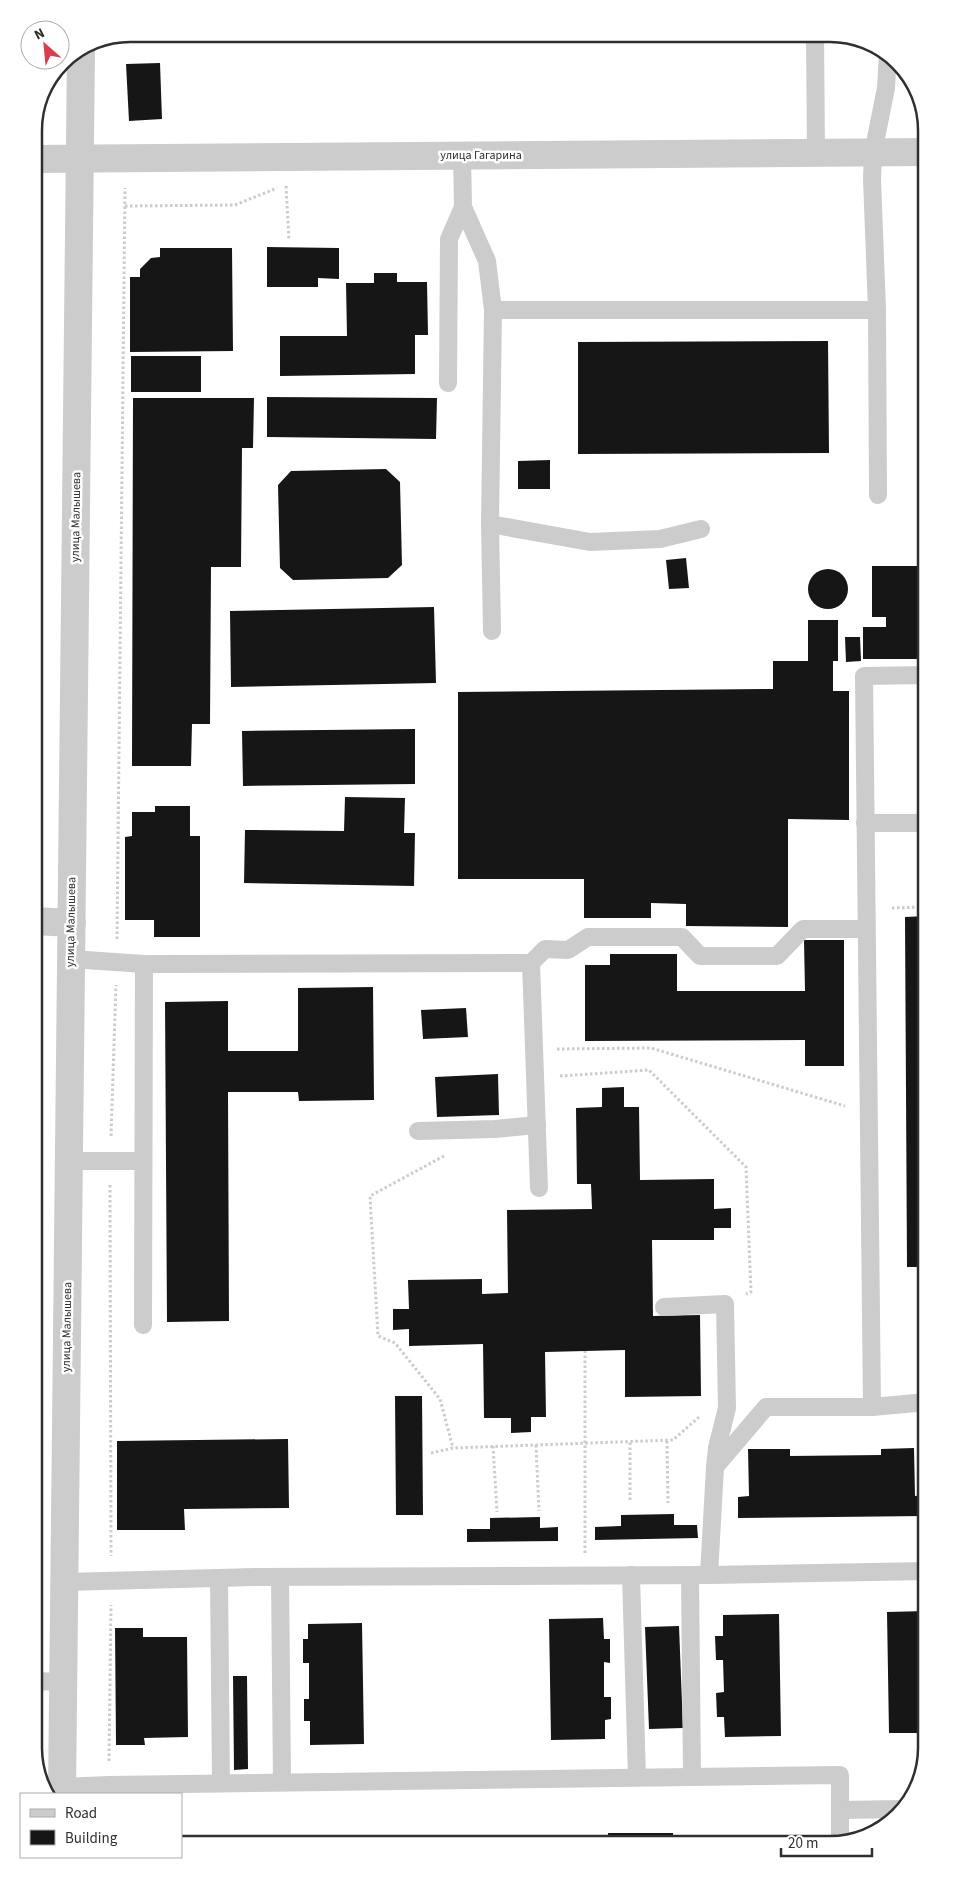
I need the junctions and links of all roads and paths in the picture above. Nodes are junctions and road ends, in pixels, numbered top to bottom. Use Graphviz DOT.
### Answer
graph roads {
  1 [pos="815,43"];
  2 [pos="81,58"];
  3 [pos="887,63"];
  4 [pos="918,152"];
  5 [pos="873,153"];
  6 [pos="816,154"];
  7 [pos="462,155"];
  8 [pos="285,156"];
  9 [pos="43,158"];
  10 [pos="79,158"];
  11 [pos="463,207"];
  12 [pos="289,240"];
  13 [pos="493,310"];
  14 [pos="877,310"];
  15 [pos="448,383"];
  16 [pos="878,495"];
  17 [pos="490,524"];
  18 [pos="701,529"];
  19 [pos="492,631"];
  20 [pos="918,675"];
  21 [pos="865,823"];
  22 [pos="918,823"];
  23 [pos="866,908"];
  24 [pos="918,908"];
  25 [pos="43,922"];
  26 [pos="72,923"];
  27 [pos="866,929"];
  28 [pos="71,959"];
  29 [pos="531,963"];
  30 [pos="144,964"];
  31 [pos="534,1049"];
  32 [pos="534,1077"];
  33 [pos="868,1114"];
  34 [pos="537,1125"];
  35 [pos="418,1131"];
  36 [pos="445,1156"];
  37 [pos="69,1161"];
  38 [pos="143,1161"];
  39 [pos="539,1188"];
  40 [pos="725,1304"];
  41 [pos="664,1307"];
  42 [pos="143,1325"];
  43 [pos="585,1351"];
  44 [pos="918,1403"];
  45 [pos="872,1407"];
  46 [pos="726,1408"];
  47 [pos="667,1440"];
  48 [pos="630,1442"];
  49 [pos="586,1443"];
  50 [pos="536,1445"];
  51 [pos="493,1446"];
  52 [pos="453,1448"];
  53 [pos="432,1453"];
  54 [pos="715,1467"];
  55 [pos="630,1500"];
  56 [pos="668,1503"];
  57 [pos="539,1511"];
  58 [pos="496,1512"];
  59 [pos="918,1571"];
  60 [pos="585,1575"];
  61 [pos="631,1575"];
  62 [pos="690,1575"];
  63 [pos="709,1575"];
  64 [pos="280,1577"];
  65 [pos="219,1578"];
  66 [pos="64,1582"];
  67 [pos="42,1681"];
  68 [pos="63,1682"];
  69 [pos="637,1777"];
  70 [pos="692,1777"];
  71 [pos="282,1782"];
  72 [pos="221,1783"];
  73 [pos="62,1791"];
  74 [pos="894,1809"];
  75 [pos="840,1810"];
  76 [pos="840,1835"];
  1 -- 6 [label="lane"];
  2 -- 10 [label="street, улица Малышева"];
  3 -- 5 [label="lane"];
  4 -- 5 [label="street, улица Гагарина"];
  5 -- 6 [label="street, улица Гагарина"];
  5 -- 14 [label="lane"];
  6 -- 7 [label="street, улица Гагарина"];
  7 -- 8 [label="street, улица Гагарина"];
  7 -- 11 [label="lane"];
  8 -- 10 [label="street, улица Гагарина"];
  8 -- 12 [label="path"];
  9 -- 10 [label="street, улица Гагарина"];
  10 -- 26 [label="street, улица Малышева"];
  11 -- 13 [label="lane"];
  11 -- 15 [label="lane"];
  13 -- 14 [label="lane"];
  13 -- 17 [label="lane"];
  14 -- 16 [label="lane"];
  17 -- 18 [label="lane"];
  17 -- 19 [label="lane"];
  20 -- 21 [label="lane"];
  21 -- 22 [label="lane"];
  21 -- 23 [label="lane"];
  23 -- 24 [label="path"];
  23 -- 27 [label="lane"];
  25 -- 26 [label="street"];
  26 -- 28 [label="street, улица Малышева"];
  27 -- 29 [label="lane"];
  27 -- 33 [label="lane"];
  28 -- 30 [label="lane"];
  28 -- 37 [label="street, улица Малышева"];
  29 -- 30 [label="lane"];
  29 -- 31 [label="lane"];
  30 -- 38 [label="lane"];
  31 -- 32 [label="lane"];
  31 -- 33 [label="path"];
  32 -- 34 [label="lane"];
  32 -- 40 [label="path"];
  33 -- 45 [label="lane"];
  34 -- 35 [label="lane"];
  34 -- 39 [label="lane"];
  36 -- 52 [label="path"];
  37 -- 38 [label="lane"];
  37 -- 66 [label="street, улица Малышева"];
  38 -- 42 [label="lane"];
  40 -- 41 [label="lane"];
  40 -- 46 [label="lane"];
  43 -- 49 [label="path"];
  44 -- 45 [label="lane"];
  45 -- 54 [label="lane"];
  46 -- 47 [label="path"];
  46 -- 54 [label="lane"];
  47 -- 48 [label="path"];
  47 -- 56 [label="path"];
  48 -- 49 [label="path"];
  48 -- 55 [label="path"];
  49 -- 50 [label="path"];
  49 -- 60 [label="path"];
  50 -- 51 [label="path"];
  50 -- 57 [label="path"];
  51 -- 52 [label="path"];
  51 -- 58 [label="path"];
  52 -- 53 [label="path"];
  54 -- 63 [label="lane"];
  59 -- 63 [label="lane"];
  60 -- 61 [label="lane"];
  60 -- 64 [label="lane"];
  61 -- 62 [label="lane"];
  61 -- 69 [label="lane"];
  62 -- 63 [label="lane"];
  62 -- 70 [label="lane"];
  64 -- 65 [label="lane"];
  64 -- 71 [label="lane"];
  65 -- 66 [label="lane"];
  65 -- 72 [label="lane"];
  66 -- 68 [label="street, улица Малышева"];
  67 -- 68 [label="lane"];
  68 -- 73 [label="street, улица Малышева"];
  69 -- 70 [label="lane"];
  69 -- 71 [label="lane"];
  70 -- 75 [label="lane"];
  71 -- 72 [label="lane"];
  72 -- 73 [label="lane"];
  74 -- 75 [label="lane"];
  75 -- 76 [label="lane"];
}
